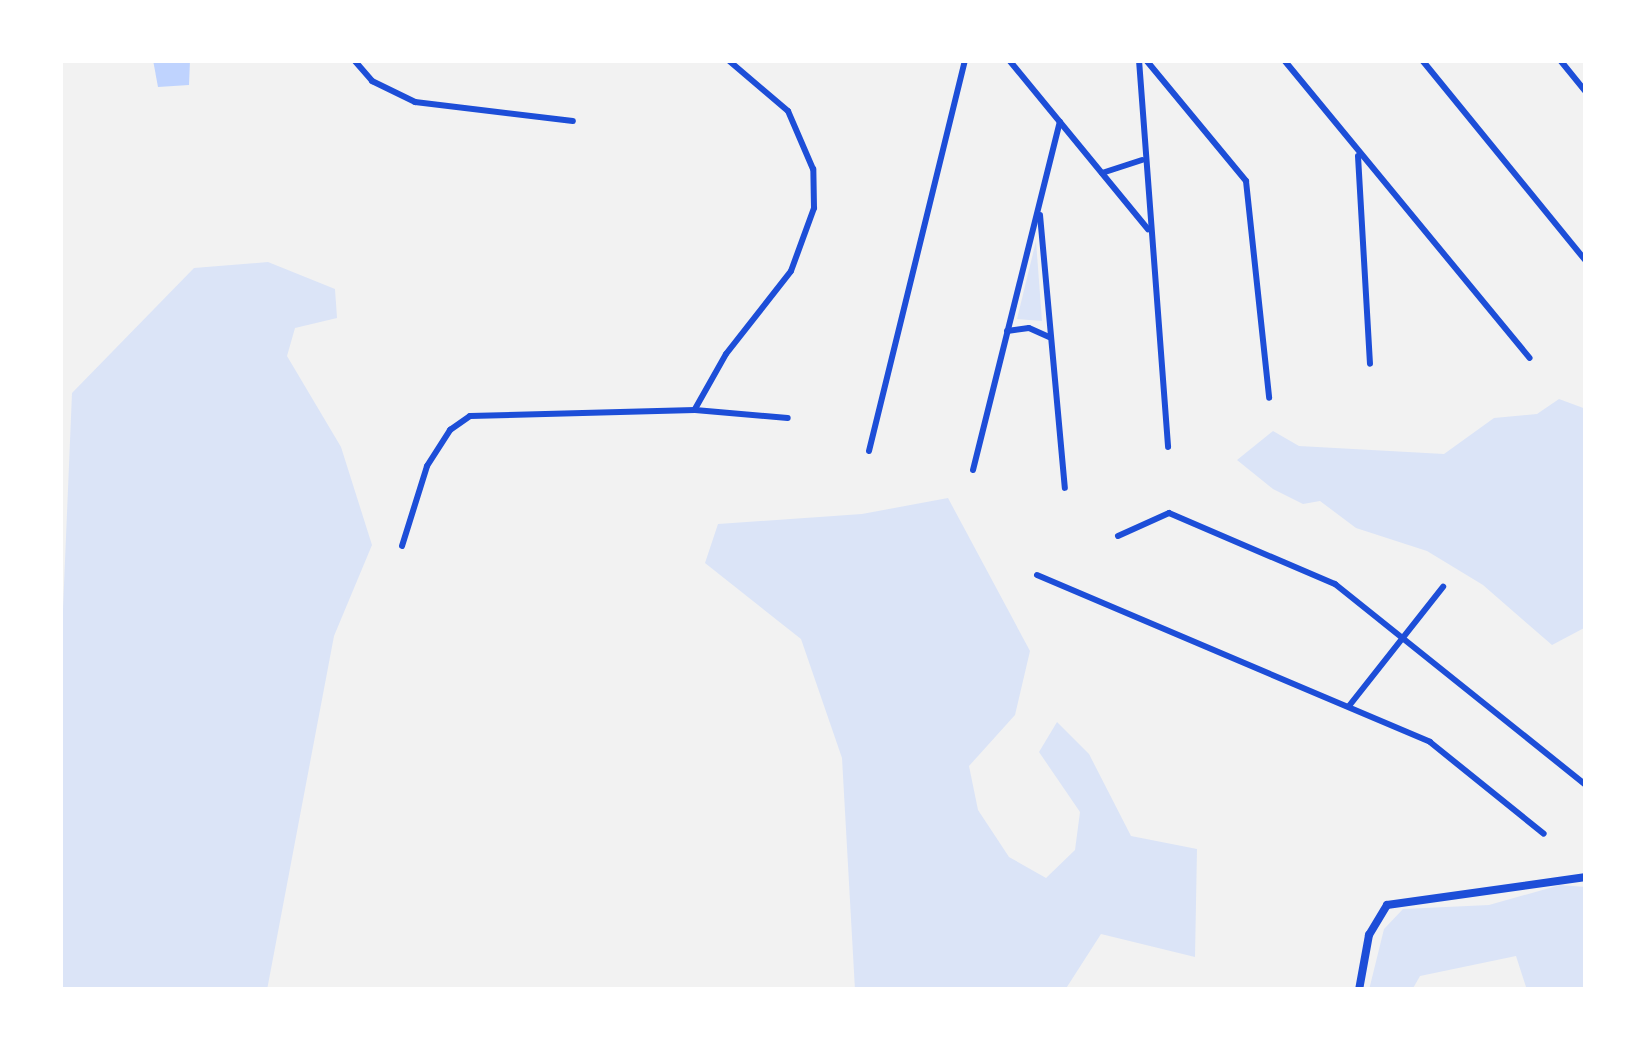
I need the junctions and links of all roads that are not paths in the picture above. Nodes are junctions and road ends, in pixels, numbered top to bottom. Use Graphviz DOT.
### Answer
graph roads {
  1 [pos="354,60"];
  2 [pos="728,60"];
  3 [pos="965,60"];
  4 [pos="1010,60"];
  5 [pos="1142,60"];
  6 [pos="1284,60"];
  7 [pos="1422,60"];
  8 [pos="1560,60"];
  9 [pos="1586,92"];
  10 [pos="573,121"];
  11 [pos="1060,122"];
  12 [pos="1358,152"];
  13 [pos="1142,160"];
  14 [pos="1102,173"];
  15 [pos="1040,205"];
  16 [pos="1148,230"];
  17 [pos="1586,261"];
  18 [pos="1007,331"];
  19 [pos="1048,337"];
  20 [pos="1530,358"];
  21 [pos="1370,364"];
  22 [pos="1269,398"];
  23 [pos="694,410"];
  24 [pos="788,418"];
  25 [pos="1168,447"];
  26 [pos="869,451"];
  27 [pos="973,470"];
  28 [pos="1065,488"];
  29 [pos="1118,536"];
  30 [pos="402,546"];
  31 [pos="1037,575"];
  32 [pos="1443,587"];
  33 [pos="1404,640"];
  34 [pos="1349,706"];
  35 [pos="1586,785"];
  36 [pos="1544,834"];
  37 [pos="1586,877"];
  38 [pos="1359,990"];
  1 -- 10 [label="street"];
  2 -- 23 [label="street"];
  3 -- 26 [label="street"];
  4 -- 11 [label="street"];
  5 -- 13 [label="street"];
  5 -- 22 [label="street"];
  6 -- 12 [label="street"];
  7 -- 17 [label="street"];
  8 -- 9 [label="street"];
  11 -- 14 [label="street"];
  11 -- 15 [label="street"];
  12 -- 20 [label="street"];
  12 -- 21 [label="street"];
  13 -- 14 [label="street"];
  13 -- 16 [label="street"];
  14 -- 16 [label="street"];
  15 -- 18 [label="street"];
  15 -- 19 [label="street"];
  16 -- 25 [label="street"];
  18 -- 19 [label="street"];
  18 -- 27 [label="street"];
  19 -- 28 [label="street"];
  23 -- 24 [label="street"];
  23 -- 30 [label="street"];
  29 -- 33 [label="street"];
  31 -- 34 [label="street"];
  32 -- 33 [label="street"];
  33 -- 34 [label="street"];
  33 -- 35 [label="street"];
  34 -- 36 [label="street"];
  37 -- 38 [label="street"];
}
